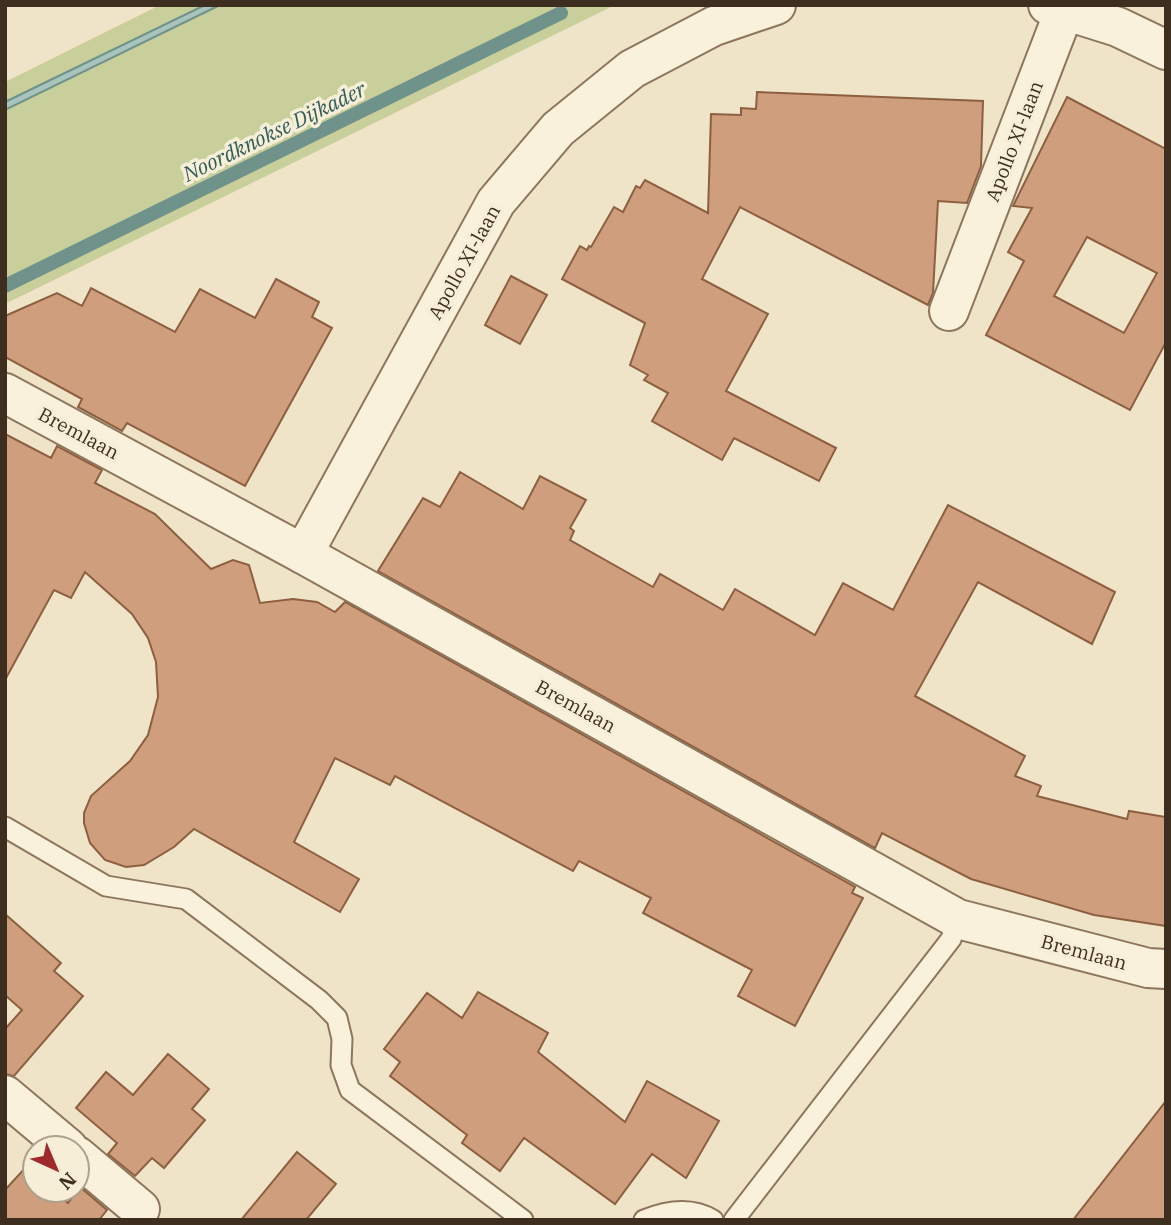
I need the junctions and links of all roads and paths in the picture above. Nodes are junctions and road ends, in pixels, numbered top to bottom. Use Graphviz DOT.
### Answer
graph roads {
  1 [pos="776,5"];
  2 [pos="1057,7"];
  3 [pos="1166,50"];
  4 [pos="949,311"];
  5 [pos="5,393"];
  6 [pos="303,554"];
  7 [pos="5,827"];
  8 [pos="958,919"];
  9 [pos="1166,969"];
  10 [pos="5,1095"];
  11 [pos="51,1134"];
  12 [pos="91,1168"];
  13 [pos="139,1209"];
  14 [pos="523,1220"];
  15 [pos="644,1220"];
  16 [pos="713,1220"];
  17 [pos="734,1220"];
  1 -- 6 [label="street, Apollo XI-laan"];
  2 -- 3 [label="street, Apollo XI-laan"];
  2 -- 4 [label="street, Apollo XI-laan"];
  5 -- 6 [label="street, Bremlaan"];
  6 -- 8 [label="street, Bremlaan"];
  7 -- 14 [label="lane"];
  8 -- 9 [label="street, Bremlaan"];
  8 -- 17 [label="lane"];
  10 -- 11 [label="street"];
  12 -- 13 [label="street"];
  15 -- 16 [label="lane"];
}
